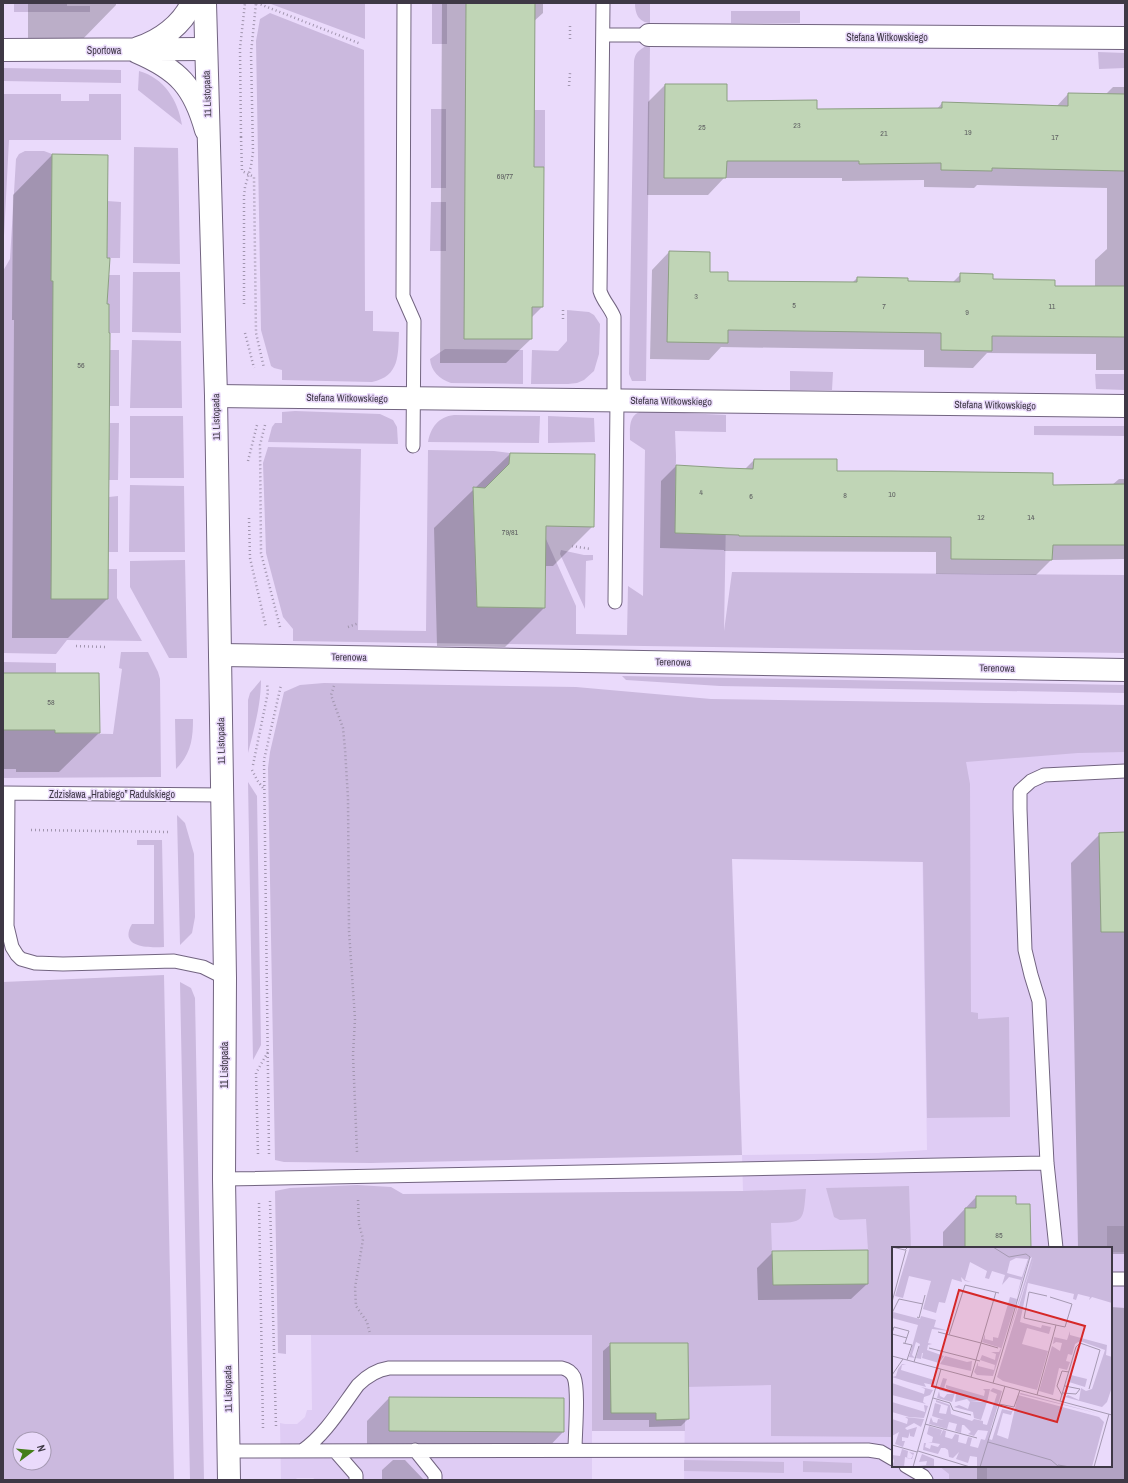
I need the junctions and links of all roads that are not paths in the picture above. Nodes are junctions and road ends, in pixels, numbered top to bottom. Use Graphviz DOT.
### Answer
graph roads {
  1 [pos="192,3"];
  2 [pos="205,3"];
  3 [pos="404,3"];
  4 [pos="603,3"];
  5 [pos="602,35"];
  6 [pos="649,35"];
  7 [pos="1125,38"];
  8 [pos="206,49"];
  9 [pos="3,50"];
  10 [pos="133,50"];
  11 [pos="208,137"];
  12 [pos="216,396"];
  13 [pos="414,399"];
  14 [pos="615,400"];
  15 [pos="1125,406"];
  16 [pos="413,446"];
  17 [pos="615,602"];
  18 [pos="220,654"];
  19 [pos="1125,670"];
  20 [pos="1125,771"];
  21 [pos="5,794"];
  22 [pos="222,795"];
  23 [pos="225,978"];
  24 [pos="1047,1163"];
  25 [pos="224,1179"];
  26 [pos="1056,1247"];
  27 [pos="1112,1279"];
  28 [pos="1125,1279"];
  29 [pos="415,1450"];
  30 [pos="575,1450"];
  31 [pos="302,1451"];
  32 [pos="334,1451"];
  33 [pos="229,1452"];
  34 [pos="892,1458"];
  35 [pos="908,1467"];
  36 [pos="229,1480"];
  37 [pos="356,1480"];
  38 [pos="435,1480"];
  39 [pos="926,1480"];
  1 -- 10 [label="street"];
  2 -- 8 [label="street, 11 Listopada"];
  3 -- 13 [label="lane"];
  4 -- 5 [label="lane"];
  5 -- 6 [label="lane"];
  5 -- 14 [label="lane"];
  6 -- 7 [label="street, Stefana Witkowskiego"];
  8 -- 10 [label="street, Sportowa"];
  8 -- 11 [label="street, 11 Listopada"];
  9 -- 10 [label="street, Sportowa"];
  10 -- 11 [label="street"];
  11 -- 12 [label="street, 11 Listopada"];
  12 -- 13 [label="street, Stefana Witkowskiego"];
  12 -- 18 [label="street, 11 Listopada"];
  13 -- 14 [label="street, Stefana Witkowskiego"];
  13 -- 16 [label="lane"];
  14 -- 15 [label="street, Stefana Witkowskiego"];
  14 -- 17 [label="lane"];
  18 -- 19 [label="street, Terenowa"];
  18 -- 22 [label="street, 11 Listopada"];
  20 -- 24 [label="lane"];
  21 -- 22 [label="lane, Zdzisława „Hrabiego” Radulskiego"];
  21 -- 23 [label="lane"];
  22 -- 23 [label="street, 11 Listopada"];
  23 -- 25 [label="street, 11 Listopada"];
  24 -- 25 [label="lane"];
  24 -- 26 [label="lane"];
  25 -- 33 [label="street, 11 Listopada"];
  27 -- 28 [label="lane"];
  29 -- 30 [label="lane"];
  29 -- 32 [label="lane"];
  29 -- 38 [label="lane"];
  30 -- 31 [label="lane"];
  30 -- 34 [label="lane"];
  31 -- 32 [label="lane"];
  31 -- 33 [label="lane"];
  32 -- 37 [label="lane"];
  33 -- 36 [label="street, 11 Listopada"];
  35 -- 39 [label="lane"];
}
